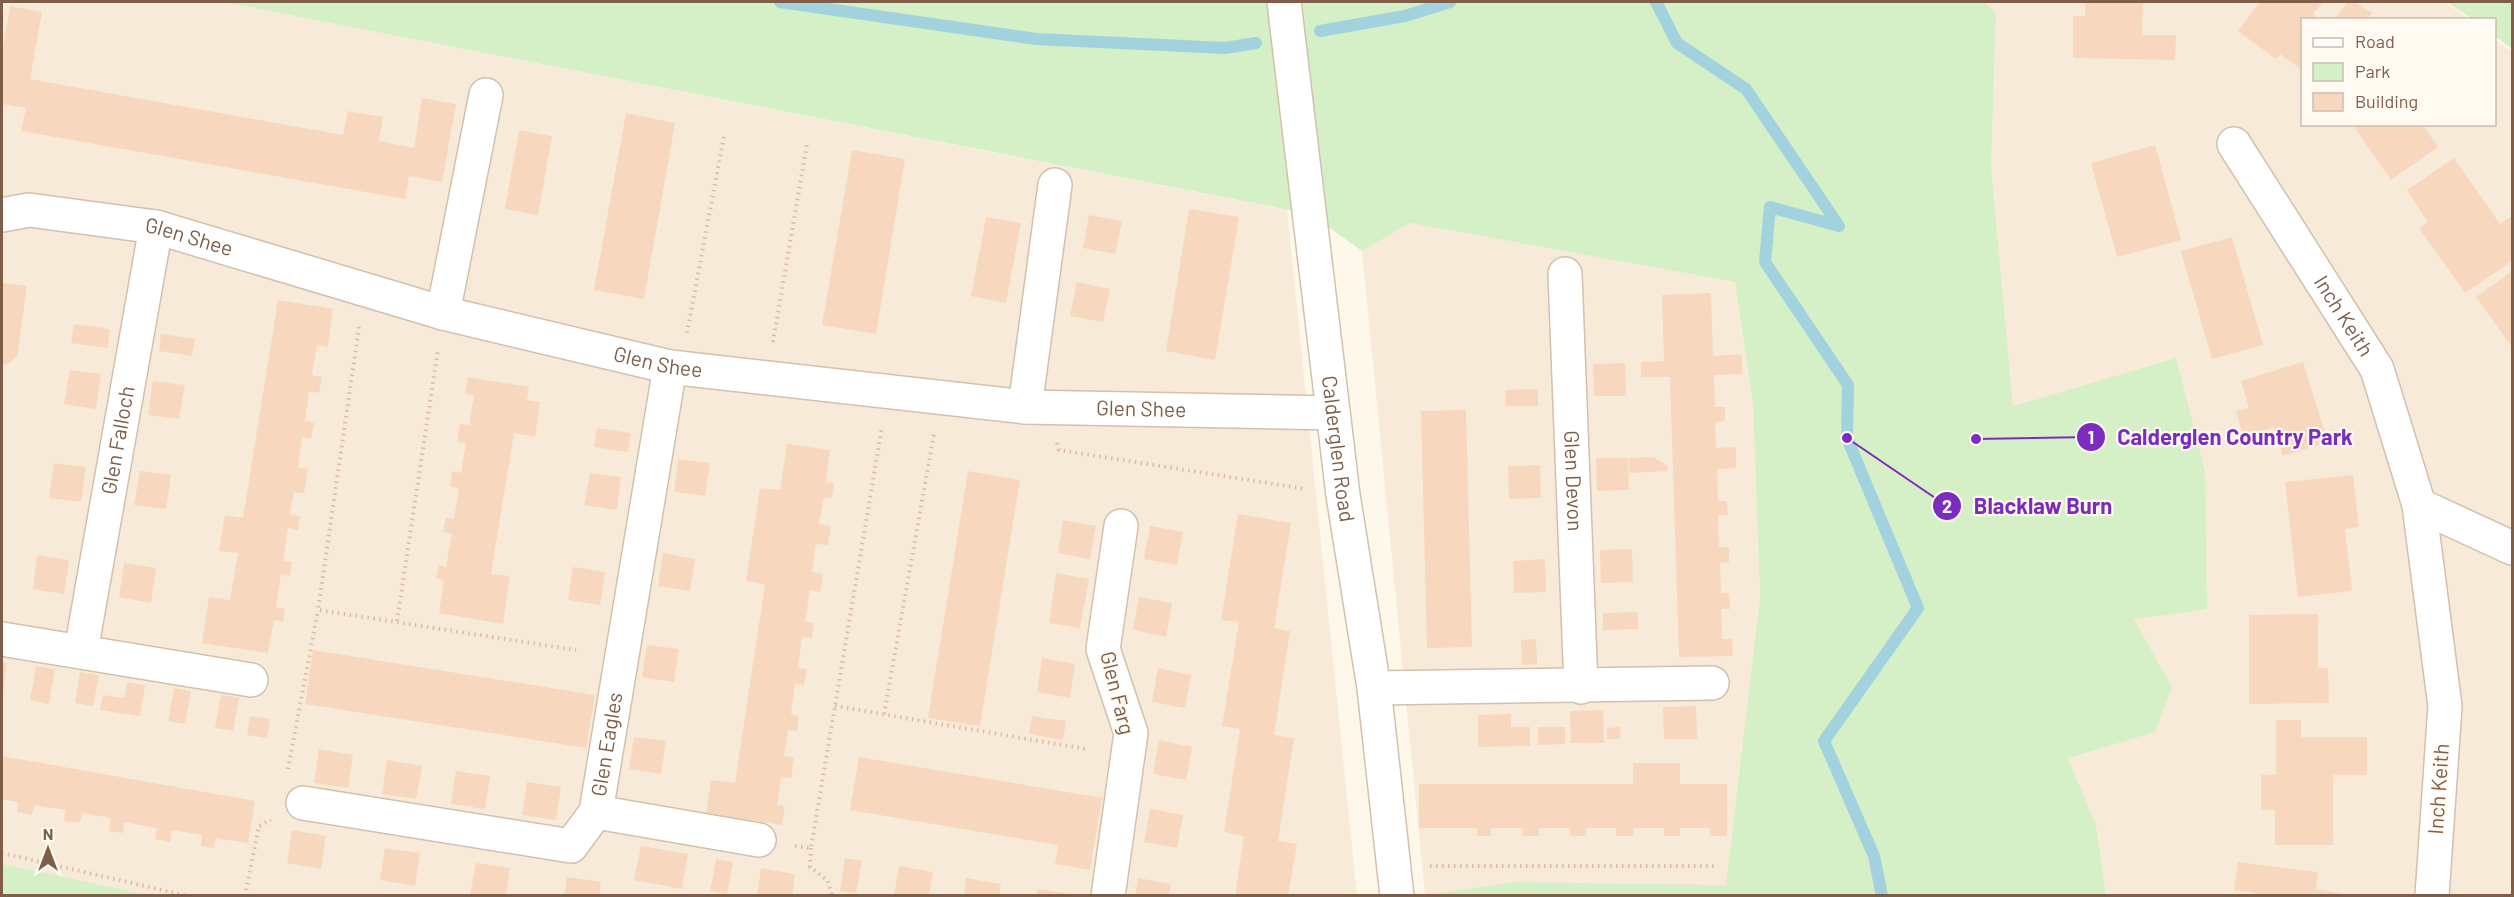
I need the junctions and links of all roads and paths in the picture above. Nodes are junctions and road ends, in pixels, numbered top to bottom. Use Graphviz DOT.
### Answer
graph roads {
  1 [pos="1284,2"];
  2 [pos="486,95"];
  3 [pos="724,136"];
  4 [pos="807,144"];
  5 [pos="2234,144"];
  6 [pos="1054,185"];
  7 [pos="2,215"];
  8 [pos="156,227"];
  9 [pos="1565,274"];
  10 [pos="364,290"];
  11 [pos="443,313"];
  12 [pos="675,368"];
  13 [pos="767,378"];
  14 [pos="888,392"];
  15 [pos="940,398"];
  16 [pos="1035,407"];
  17 [pos="1333,413"];
  18 [pos="1343,495"];
  19 [pos="2419,505"];
  20 [pos="1121,526"];
  21 [pos="2512,548"];
  22 [pos="318,610"];
  23 [pos="397,621"];
  24 [pos="2,639"];
  25 [pos="576,650"];
  26 [pos="81,651"];
  27 [pos="251,680"];
  28 [pos="1712,683"];
  29 [pos="1581,687"];
  30 [pos="1374,688"];
  31 [pos="835,706"];
  32 [pos="884,714"];
  33 [pos="1086,749"];
  34 [pos="303,803"];
  35 [pos="596,812"];
  36 [pos="759,840"];
  37 [pos="811,848"];
  38 [pos="2,854"];
  39 [pos="1718,866"];
  40 [pos="1396,881"];
  41 [pos="188,896"];
  42 [pos="245,896"];
  43 [pos="832,896"];
  44 [pos="1108,896"];
  45 [pos="2432,896"];
  1 -- 17 [label="street, Calderglen Road"];
  2 -- 11 [label="street"];
  3 -- 12 [label="path"];
  4 -- 13 [label="path"];
  5 -- 19 [label="street, Inch Keith"];
  6 -- 16 [label="street"];
  7 -- 8 [label="street, Glen Shee"];
  8 -- 10 [label="street, Glen Shee"];
  8 -- 26 [label="street, Glen Falloch"];
  9 -- 29 [label="street, Glen Devon"];
  10 -- 11 [label="street, Glen Shee"];
  10 -- 22 [label="path"];
  11 -- 12 [label="street, Glen Shee"];
  11 -- 23 [label="path"];
  12 -- 13 [label="street, Glen Shee"];
  12 -- 35 [label="street, Glen Eagles"];
  13 -- 14 [label="street, Glen Shee"];
  14 -- 15 [label="street, Glen Shee"];
  14 -- 31 [label="path"];
  15 -- 16 [label="street, Glen Shee"];
  15 -- 32 [label="path"];
  16 -- 17 [label="street, Glen Shee"];
  16 -- 18 [label="path"];
  17 -- 18 [label="street, Calderglen Road"];
  18 -- 30 [label="street, Calderglen Road"];
  19 -- 21 [label="street"];
  19 -- 45 [label="street, Inch Keith"];
  20 -- 44 [label="street, Glen Farg"];
  22 -- 23 [label="path"];
  22 -- 34 [label="path"];
  23 -- 25 [label="path"];
  24 -- 26 [label="street"];
  26 -- 27 [label="street"];
  28 -- 29 [label="street"];
  29 -- 30 [label="street"];
  30 -- 40 [label="street, Calderglen Road"];
  31 -- 32 [label="path"];
  31 -- 37 [label="path"];
  32 -- 33 [label="path"];
  34 -- 35 [label="street, Glen Eagles"];
  34 -- 42 [label="path"];
  35 -- 36 [label="street"];
  36 -- 37 [label="path"];
  37 -- 43 [label="path"];
  38 -- 41 [label="path"];
  39 -- 40 [label="path"];
}
